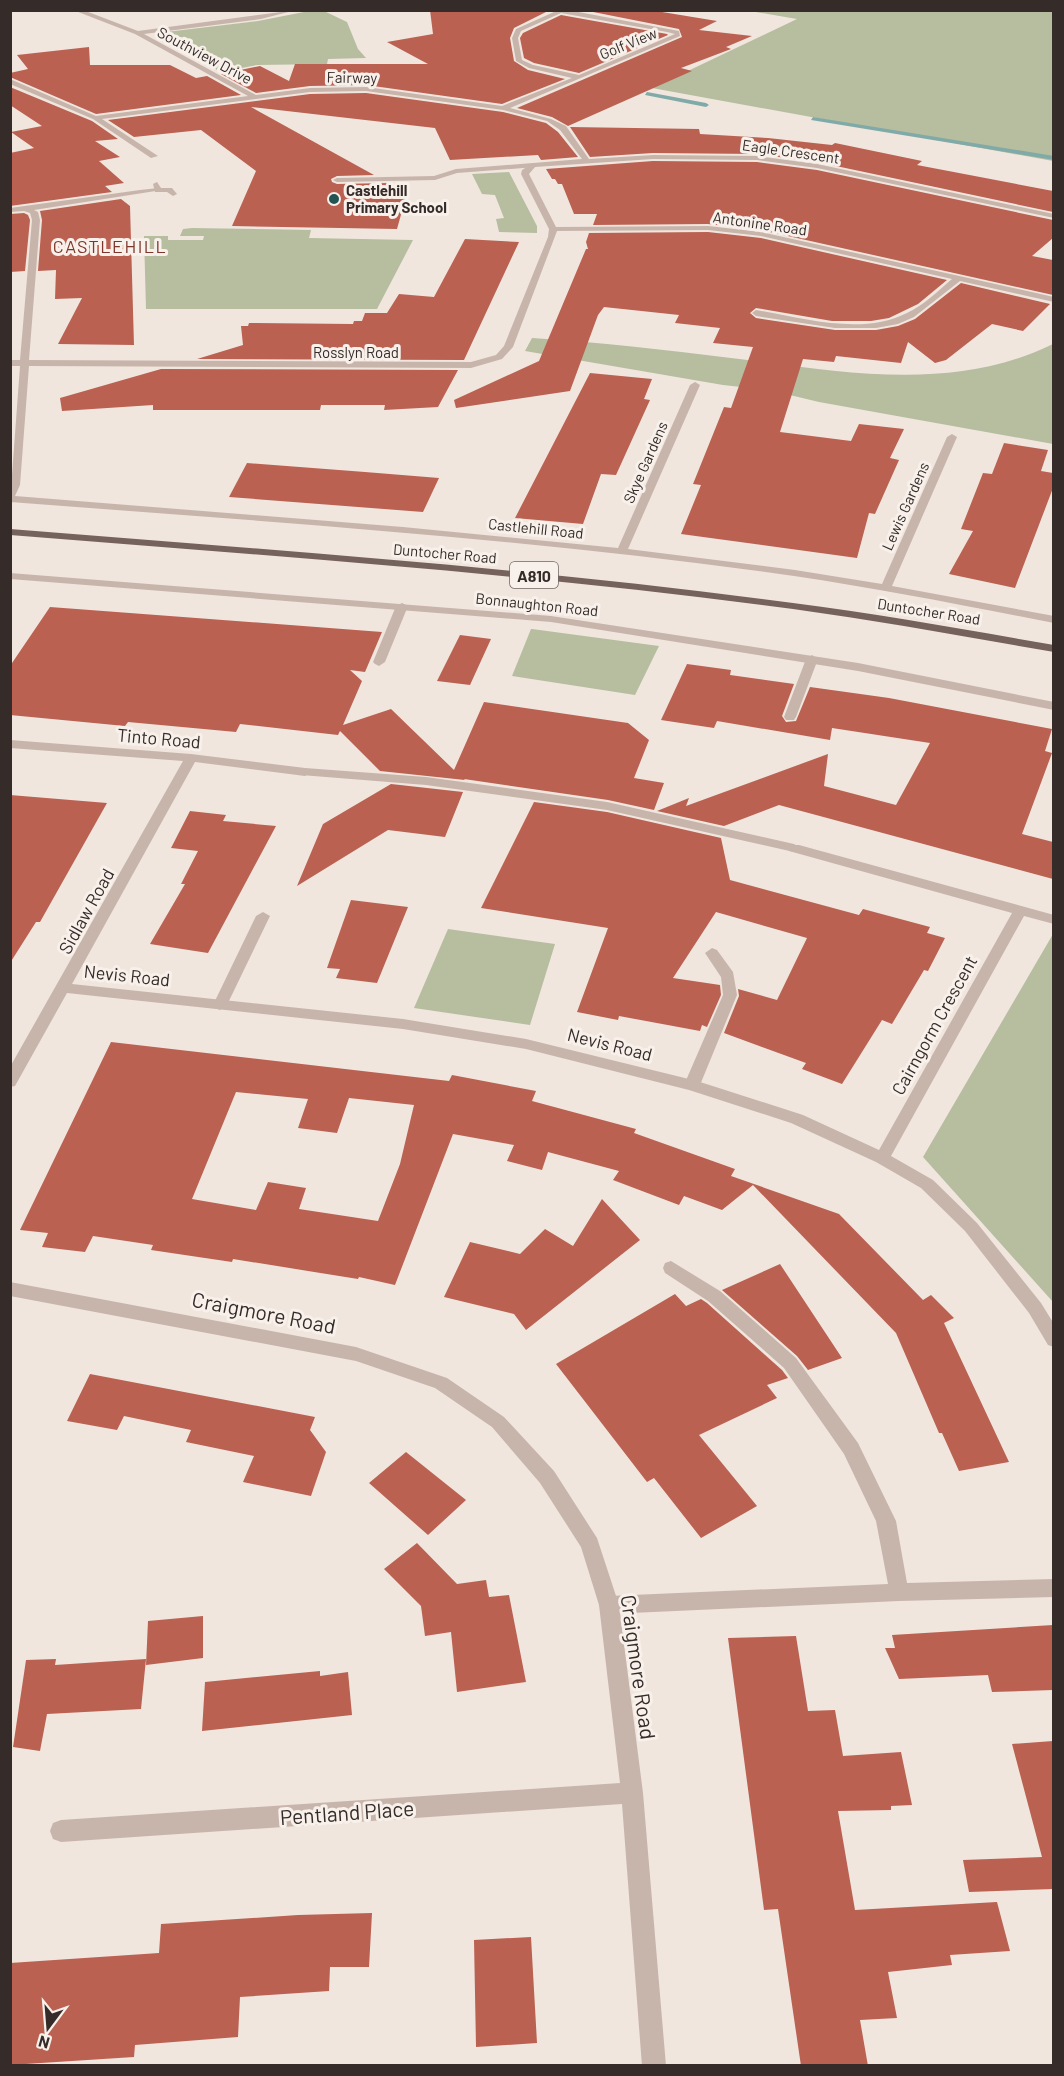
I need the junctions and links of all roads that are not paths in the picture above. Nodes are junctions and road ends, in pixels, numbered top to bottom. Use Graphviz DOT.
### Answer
graph roads {
  1 [pos="76,10"];
  2 [pos="293,10"];
  3 [pos="558,11"];
  4 [pos="137,33"];
  5 [pos="578,77"];
  6 [pos="10,81"];
  7 [pos="255,97"];
  8 [pos="503,108"];
  9 [pos="95,118"];
  10 [pos="154,156"];
  11 [pos="587,162"];
  12 [pos="533,165"];
  13 [pos="337,180"];
  14 [pos="173,194"];
  15 [pos="10,210"];
  16 [pos="27,210"];
  17 [pos="1053,216"];
  18 [pos="553,229"];
  19 [pos="959,278"];
  20 [pos="1053,300"];
  21 [pos="756,313"];
  22 [pos="10,363"];
  23 [pos="23,363"];
  24 [pos="695,385"];
  25 [pos="952,437"];
  26 [pos="10,497"];
  27 [pos="10,532"];
  28 [pos="622,551"];
  29 [pos="10,576"];
  30 [pos="886,588"];
  31 [pos="402,606"];
  32 [pos="1053,620"];
  33 [pos="1053,649"];
  34 [pos="812,659"];
  35 [pos="379,662"];
  36 [pos="1053,706"];
  37 [pos="790,717"];
  38 [pos="10,744"];
  39 [pos="191,758"];
  40 [pos="1020,911"];
  41 [pos="263,915"];
  42 [pos="1053,920"];
  43 [pos="712,953"];
  44 [pos="64,988"];
  45 [pos="220,1005"];
  46 [pos="10,1082"];
  47 [pos="692,1085"];
  48 [pos="882,1158"];
  49 [pos="671,1268"];
  50 [pos="10,1289"];
  51 [pos="1053,1340"];
  52 [pos="1053,1587"];
  53 [pos="899,1592"];
  54 [pos="609,1605"];
  55 [pos="632,1794"];
  56 [pos="61,1831"];
  57 [pos="654,2066"];
  1 -- 4 [label="street, Southview Drive"];
  2 -- 4 [label="street"];
  3 -- 5 [label="street"];
  3 -- 5 [label="street, Golf View"];
  4 -- 7 [label="street, Southview Drive"];
  5 -- 8 [label="street, Golf View"];
  6 -- 9 [label="street"];
  7 -- 8 [label="street, Fairway"];
  7 -- 9 [label="street, Fairway"];
  8 -- 11 [label="street, Fairway"];
  9 -- 10 [label="street"];
  11 -- 12 [label="street, Eagle Crescent"];
  11 -- 17 [label="street, Eagle Crescent"];
  12 -- 13 [label="street, Eagle Crescent"];
  12 -- 18 [label="street"];
  14 -- 16 [label="street"];
  15 -- 16 [label="street"];
  16 -- 23 [label="street"];
  18 -- 19 [label="street, Antonine Road"];
  18 -- 23 [label="street, Rosslyn Road"];
  19 -- 20 [label="street, Antonine Road"];
  19 -- 21 [label="street"];
  22 -- 23 [label="street, Rosslyn Road"];
  23 -- 26 [label="street"];
  24 -- 28 [label="street, Skye Gardens"];
  25 -- 30 [label="street, Lewis Gardens"];
  26 -- 28 [label="street, Castlehill Road"];
  27 -- 33 [label="main road, Duntocher Road / A810"];
  28 -- 30 [label="street, Castlehill Road"];
  29 -- 31 [label="street, Bonnaughton Road"];
  30 -- 32 [label="street, Castlehill Road"];
  31 -- 34 [label="street, Bonnaughton Road"];
  31 -- 35 [label="street"];
  34 -- 36 [label="street, Bonnaughton Road"];
  34 -- 37 [label="street"];
  38 -- 39 [label="street, Tinto Road"];
  39 -- 40 [label="street, Tinto Road"];
  39 -- 44 [label="street, Sidlaw Road"];
  40 -- 42 [label="street"];
  40 -- 48 [label="street, Cairngorm Crescent"];
  41 -- 45 [label="street"];
  43 -- 47 [label="street"];
  44 -- 45 [label="street, Nevis Road"];
  44 -- 46 [label="street, Sidlaw Road"];
  45 -- 47 [label="street, Nevis Road"];
  47 -- 48 [label="street, Nevis Road"];
  48 -- 51 [label="street, Nevis Road"];
  49 -- 53 [label="street"];
  50 -- 54 [label="street, Craigmore Road"];
  52 -- 53 [label="street"];
  53 -- 54 [label="street"];
  54 -- 55 [label="street, Craigmore Road"];
  55 -- 56 [label="street, Pentland Place"];
  55 -- 57 [label="street, Craigmore Road"];
}
